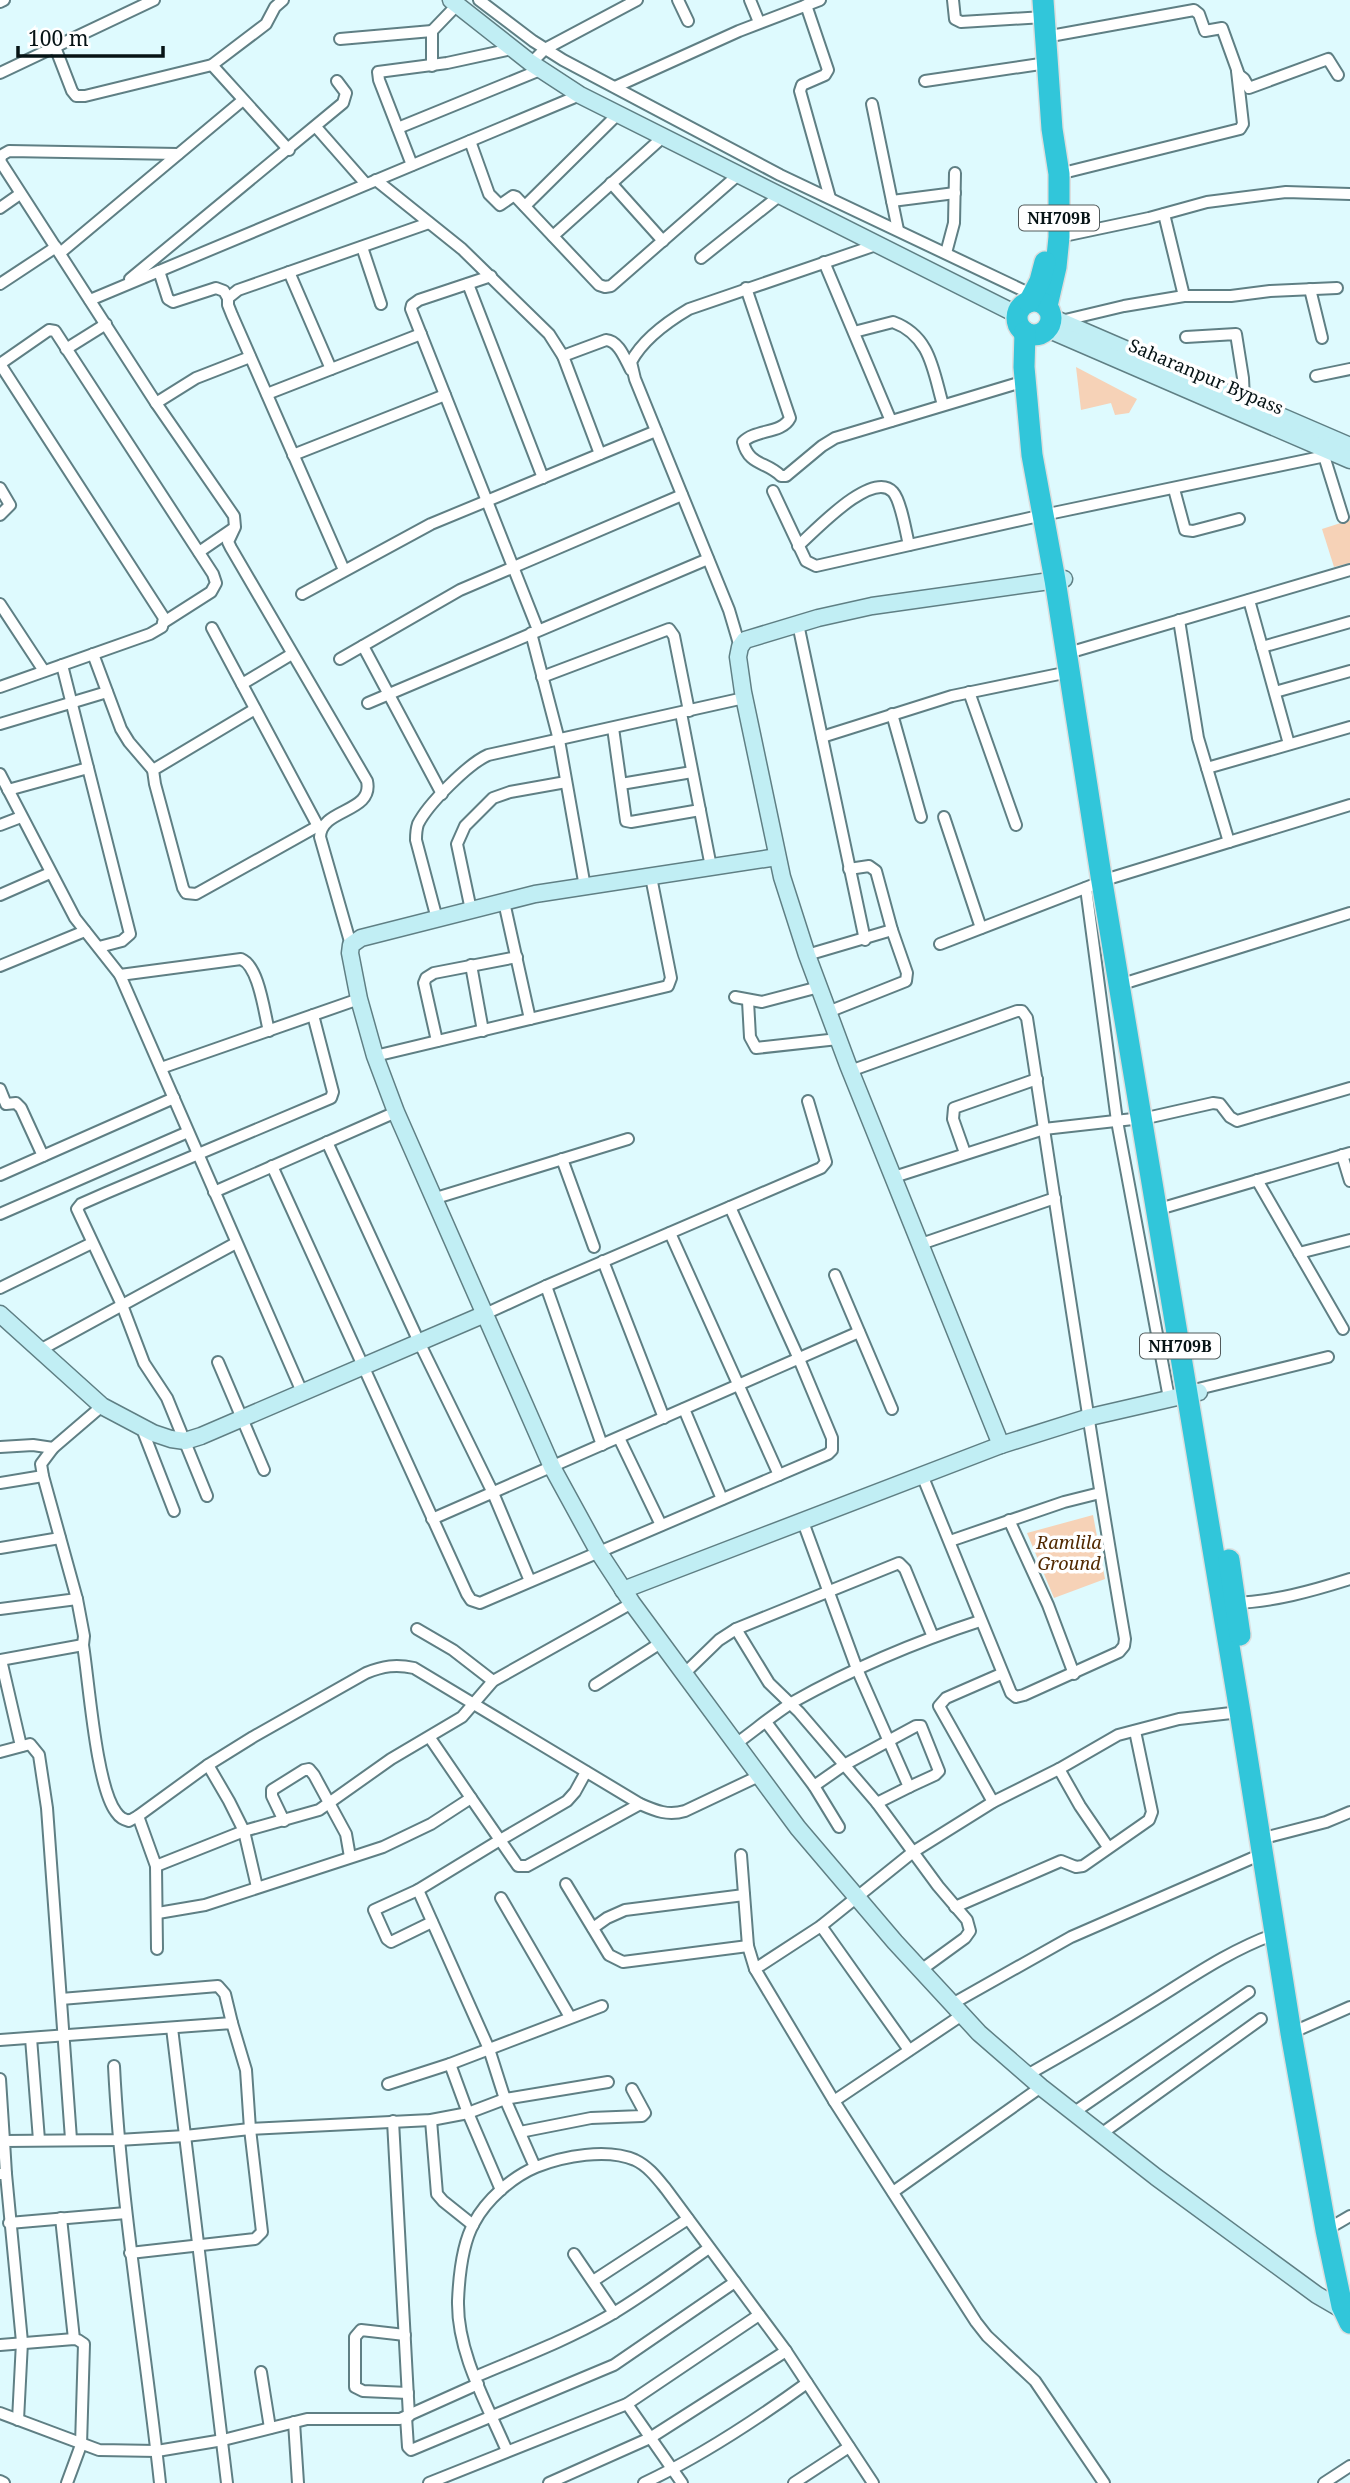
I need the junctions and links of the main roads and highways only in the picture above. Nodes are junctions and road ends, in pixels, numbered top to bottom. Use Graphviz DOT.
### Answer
graph roads {
  1 [pos="1047,11"];
  2 [pos="1052,129"];
  3 [pos="1039,317"];
  4 [pos="1048,514"];
  5 [pos="1060,579"];
  6 [pos="1099,882"];
  7 [pos="1146,1117"];
  8 [pos="1188,1393"];
  9 [pos="1229,1604"];
  10 [pos="1267,1845"];
  11 [pos="1296,2032"];
  12 [pos="1337,2224"];
  13 [pos="1349,2312"];
  1 -- 2 [label="highway, NH709B"];
  2 -- 3 [label="highway, NH709B"];
  2 -- 3 [label="highway, NH709B"];
  3 -- 4 [label="highway, NH709B"];
  3 -- 4 [label="highway, NH709B"];
  4 -- 5 [label="highway, NH709B"];
  5 -- 6 [label="highway, NH709B"];
  5 -- 6 [label="highway, NH709B"];
  6 -- 7 [label="highway, NH709B"];
  7 -- 8 [label="highway, NH709B"];
  7 -- 8 [label="highway, NH709B"];
  8 -- 9 [label="highway, NH709B"];
  9 -- 10 [label="highway, NH709B"];
  9 -- 10 [label="highway, NH709B"];
  10 -- 11 [label="highway, NH709B"];
  10 -- 11 [label="highway, NH709B"];
  11 -- 12 [label="highway, NH709B"];
  12 -- 13 [label="highway, NH709B"];
}
